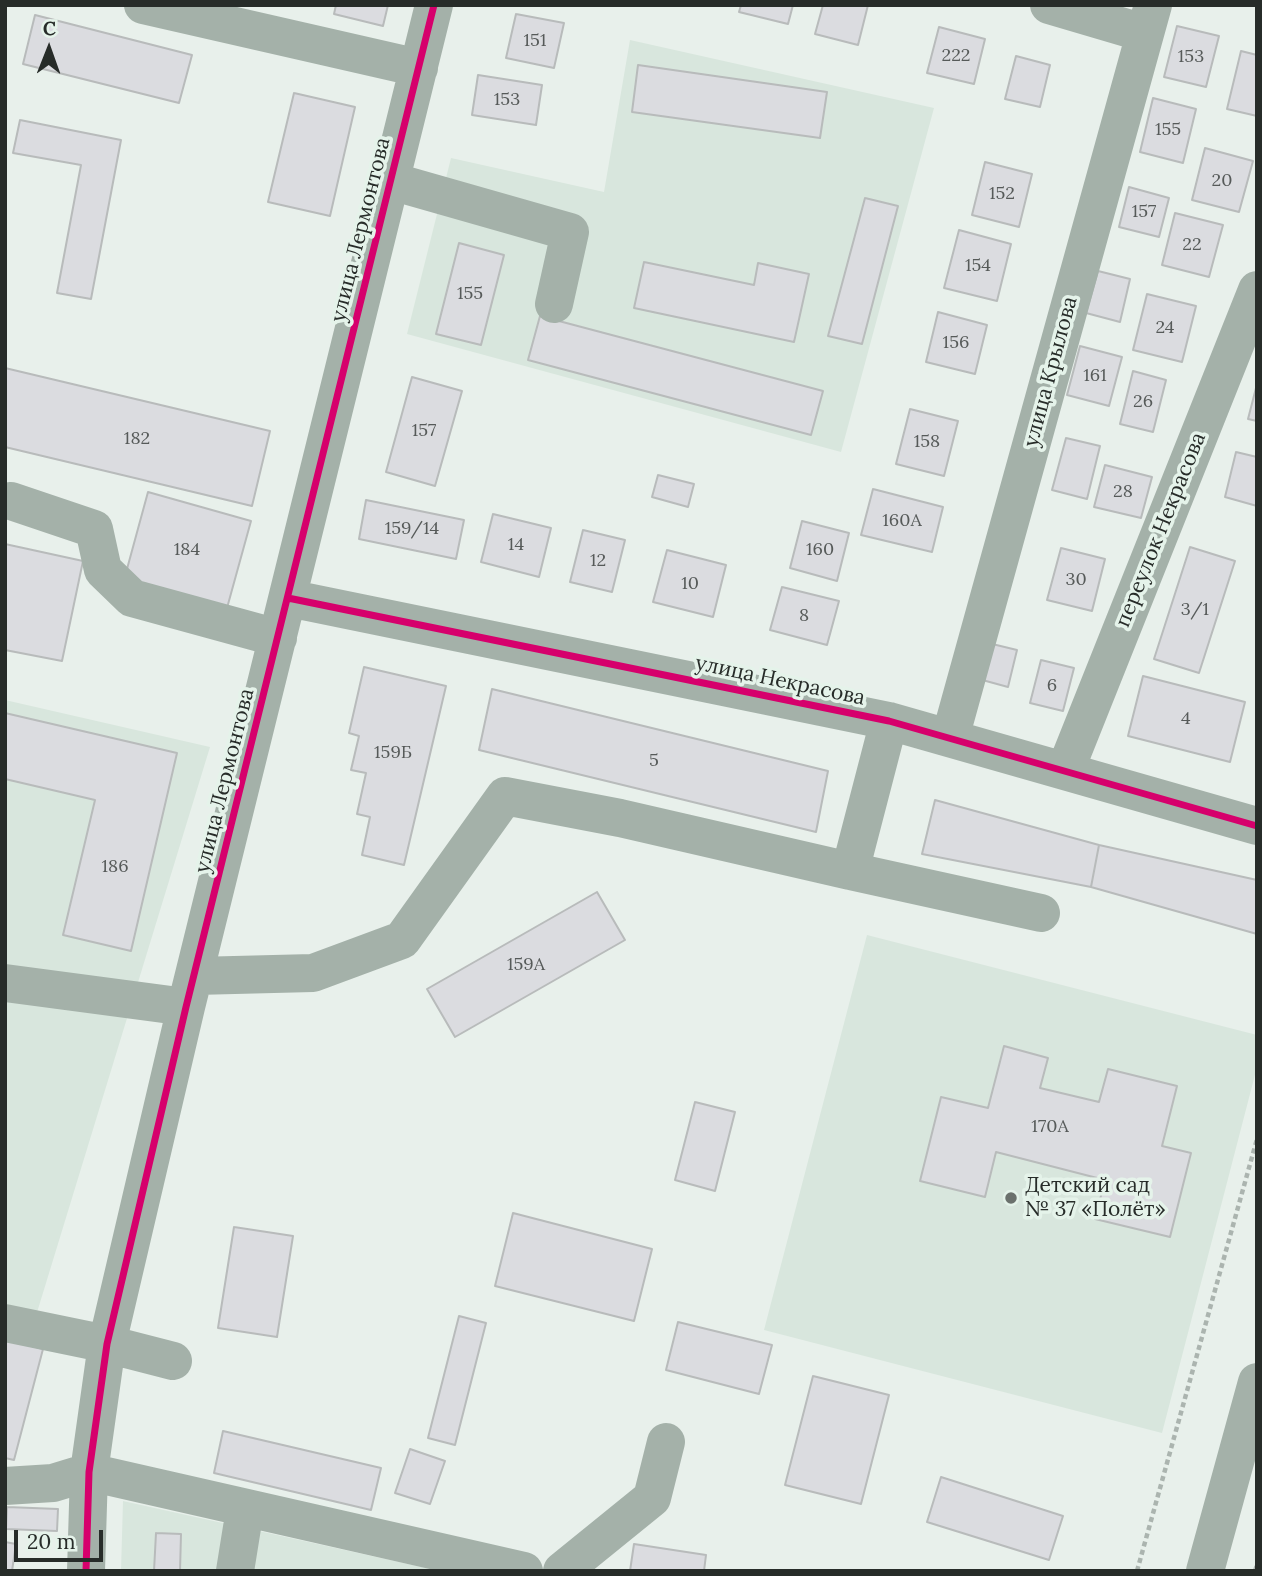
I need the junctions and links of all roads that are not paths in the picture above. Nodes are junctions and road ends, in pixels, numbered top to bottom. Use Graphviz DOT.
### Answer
graph roads {
  1 [pos="143,5"];
  2 [pos="435,5"];
  3 [pos="1049,5"];
  4 [pos="1148,19"];
  5 [pos="419,68"];
  6 [pos="391,181"];
  7 [pos="1257,289"];
  8 [pos="554,304"];
  9 [pos="11,501"];
  10 [pos="288,598"];
  11 [pos="278,638"];
  12 [pos="889,721"];
  13 [pos="950,738"];
  14 [pos="1065,771"];
  15 [pos="1257,826"];
  16 [pos="849,871"];
  17 [pos="1041,913"];
  18 [pos="5,983"];
  19 [pos="191,991"];
  20 [pos="5,1323"];
  21 [pos="107,1344"];
  22 [pos="173,1361"];
  23 [pos="1257,1382"];
  24 [pos="666,1442"];
  25 [pos="89,1472"];
  26 [pos="5,1486"];
  27 [pos="245,1509"];
  28 [pos="86,1571"];
  29 [pos="235,1571"];
  30 [pos="524,1571"];
  31 [pos="562,1571"];
  32 [pos="1205,1571"];
  1 -- 5 [label="street"];
  2 -- 5 [label="street, улица Лермонтова"];
  3 -- 4 [label="street"];
  4 -- 13 [label="street, улица Крылова"];
  5 -- 6 [label="street, улица Лермонтова"];
  6 -- 8 [label="street"];
  6 -- 10 [label="street, улица Лермонтова"];
  7 -- 14 [label="street, переулок Некрасова"];
  9 -- 11 [label="street"];
  10 -- 11 [label="street, улица Лермонтова"];
  10 -- 12 [label="street, улица Некрасова"];
  11 -- 19 [label="street, улица Лермонтова"];
  12 -- 13 [label="street, улица Некрасова"];
  12 -- 16 [label="street"];
  13 -- 14 [label="street, улица Некрасова"];
  14 -- 15 [label="street, улица Некрасова"];
  16 -- 17 [label="street"];
  16 -- 19 [label="street"];
  18 -- 19 [label="street"];
  19 -- 21 [label="street, улица Лермонтова"];
  20 -- 21 [label="street"];
  21 -- 22 [label="street"];
  21 -- 25 [label="street, улица Лермонтова"];
  23 -- 32 [label="street"];
  24 -- 31 [label="street"];
  25 -- 26 [label="street"];
  25 -- 27 [label="street"];
  25 -- 28 [label="street, улица Лермонтова"];
  27 -- 29 [label="street"];
  27 -- 30 [label="street"];
}
